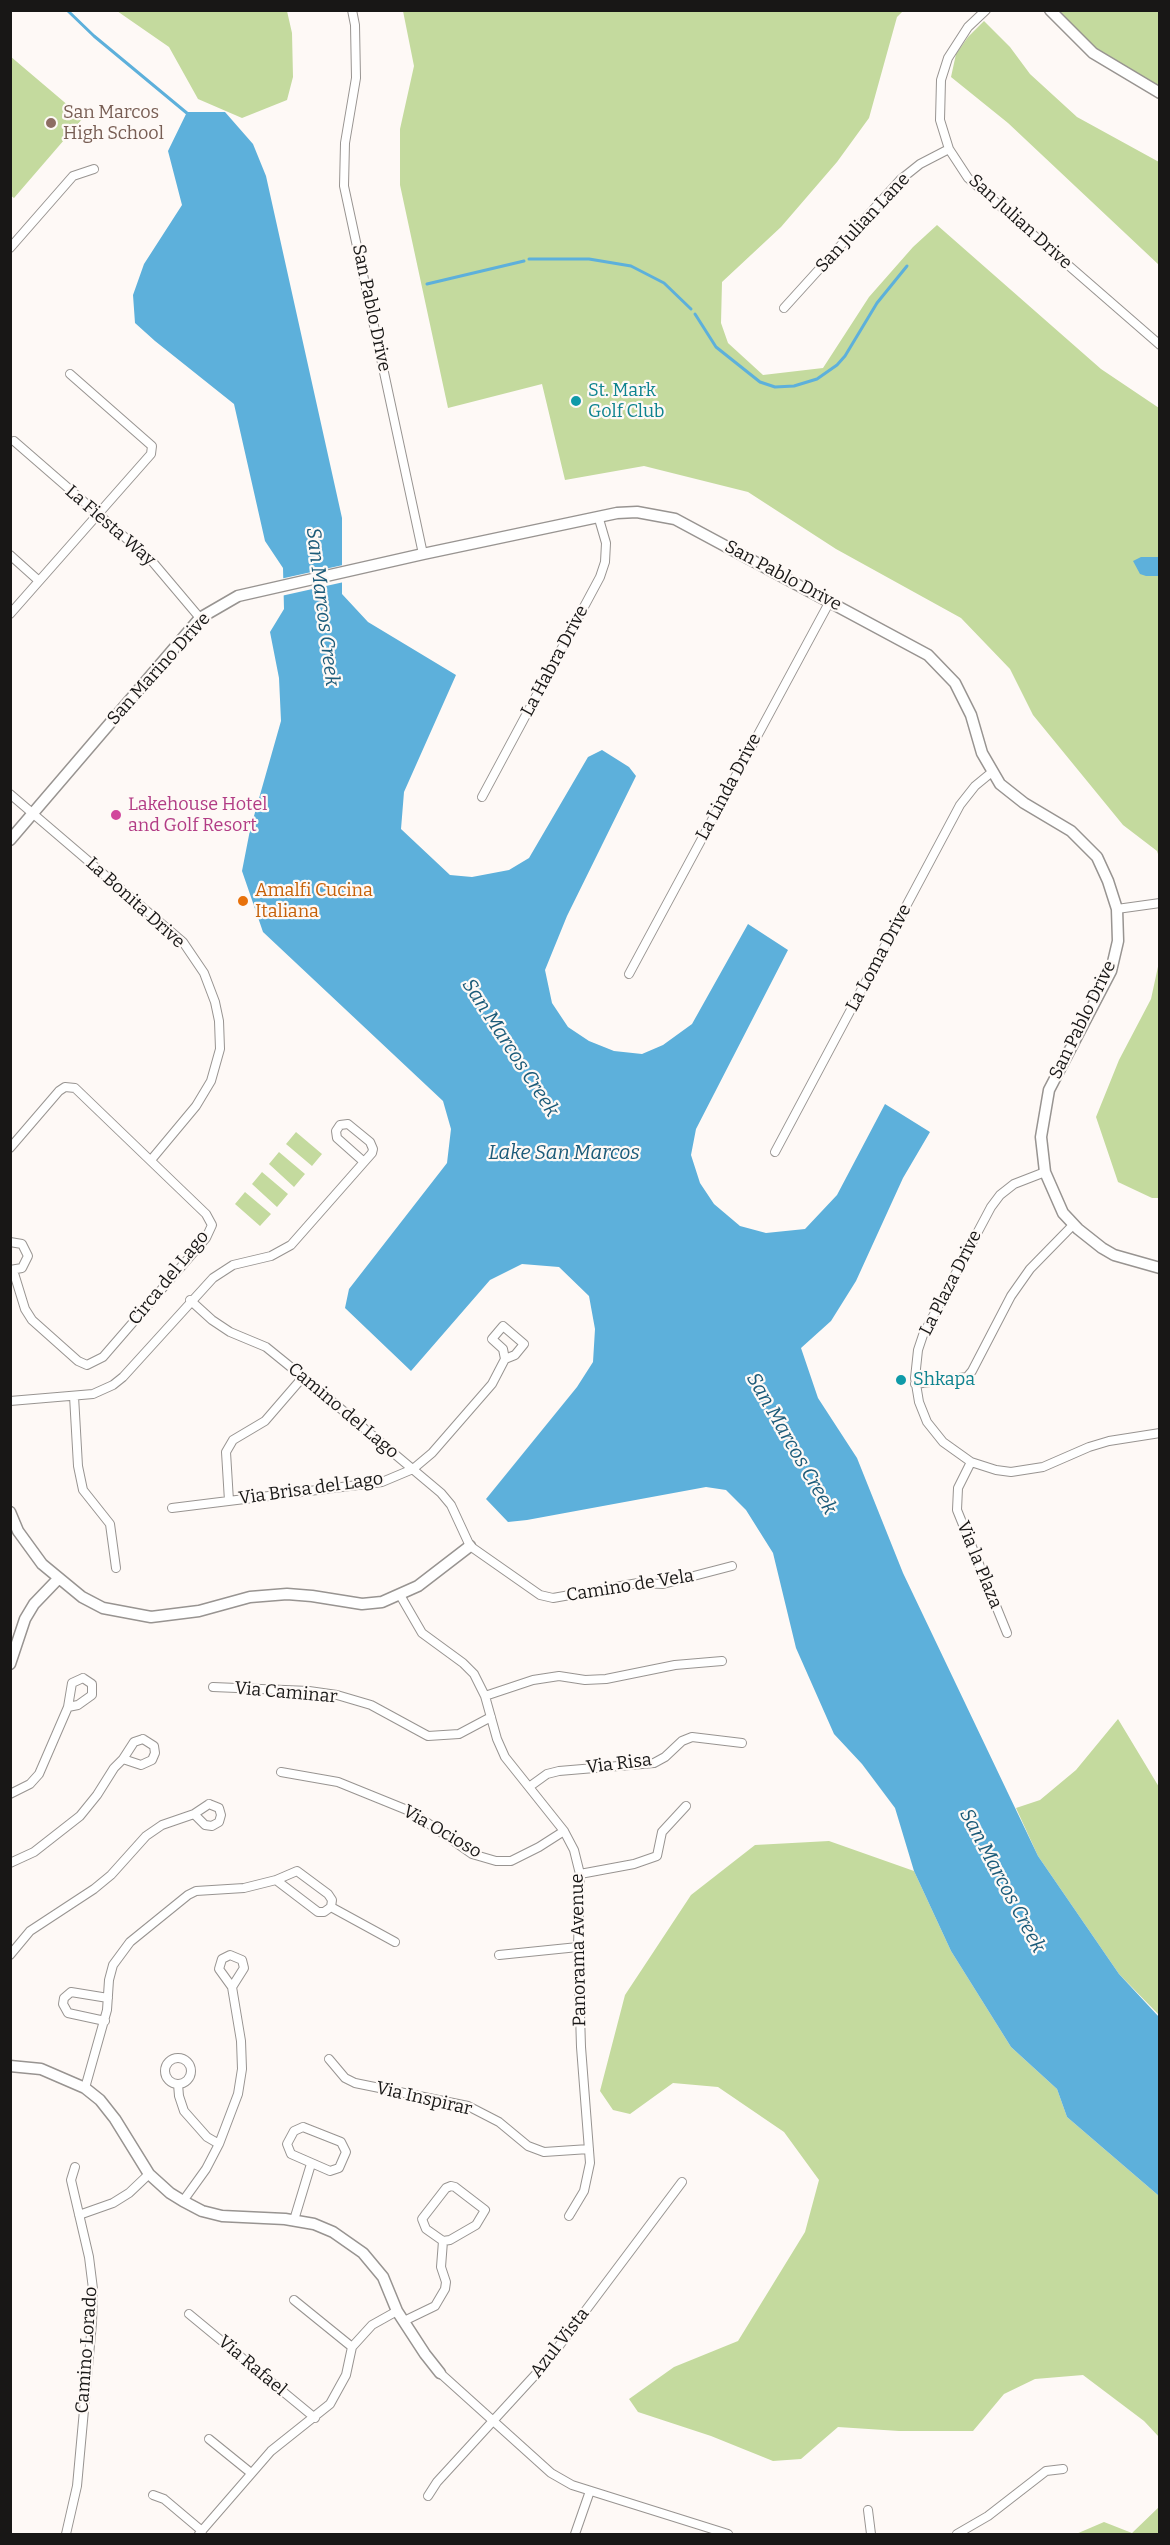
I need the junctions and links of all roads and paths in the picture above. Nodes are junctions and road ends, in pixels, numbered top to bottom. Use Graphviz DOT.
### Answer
graph roads {
  1 [pos="352,10"];
  2 [pos="986,10"];
  3 [pos="1050,10"];
  4 [pos="1160,93"];
  5 [pos="949,149"];
  6 [pos="94,169"];
  7 [pos="10,248"];
  8 [pos="784,308"];
  9 [pos="1160,345"];
  10 [pos="70,374"];
  11 [pos="14,441"];
  12 [pos="97,514"];
  13 [pos="599,519"];
  14 [pos="423,554"];
  15 [pos="10,555"];
  16 [pos="39,580"];
  17 [pos="830,601"];
  18 [pos="10,614"];
  19 [pos="200,618"];
  20 [pos="992,772"];
  21 [pos="10,794"];
  22 [pos="482,797"];
  23 [pos="34,813"];
  24 [pos="10,840"];
  25 [pos="1160,903"];
  26 [pos="1117,909"];
  27 [pos="629,974"];
  28 [pos="10,1148"];
  29 [pos="775,1152"];
  30 [pos="151,1160"];
  31 [pos="364,1162"];
  32 [pos="1045,1172"];
  33 [pos="1074,1224"];
  34 [pos="10,1242"];
  35 [pos="1160,1268"];
  36 [pos="12,1270"];
  37 [pos="190,1300"];
  38 [pos="505,1359"];
  39 [pos="303,1377"];
  40 [pos="915,1384"];
  41 [pos="74,1396"];
  42 [pos="10,1401"];
  43 [pos="1160,1433"];
  44 [pos="971,1462"];
  45 [pos="413,1469"];
  46 [pos="230,1501"];
  47 [pos="172,1508"];
  48 [pos="10,1512"];
  49 [pos="470,1546"];
  50 [pos="732,1566"];
  51 [pos="116,1568"];
  52 [pos="58,1579"];
  53 [pos="400,1595"];
  54 [pos="1006,1633"];
  55 [pos="14,1639"];
  56 [pos="722,1661"];
  57 [pos="10,1664"];
  58 [pos="213,1687"];
  59 [pos="485,1696"];
  60 [pos="68,1707"];
  61 [pos="491,1717"];
  62 [pos="742,1743"];
  63 [pos="123,1759"];
  64 [pos="281,1772"];
  65 [pos="529,1787"];
  66 [pos="10,1794"];
  67 [pos="686,1806"];
  68 [pos="194,1814"];
  69 [pos="564,1831"];
  70 [pos="10,1863"];
  71 [pos="580,1874"];
  72 [pos="276,1880"];
  73 [pos="331,1907"];
  74 [pos="395,1942"];
  75 [pos="578,1947"];
  76 [pos="10,1955"];
  77 [pos="499,1955"];
  78 [pos="232,1988"];
  79 [pos="108,1998"];
  80 [pos="105,2021"];
  81 [pos="329,2059"];
  82 [pos="10,2066"];
  83 [pos="178,2084"];
  84 [pos="85,2088"];
  85 [pos="219,2144"];
  86 [pos="589,2149"];
  87 [pos="310,2164"];
  88 [pos="75,2167"];
  89 [pos="149,2174"];
  90 [pos="682,2182"];
  91 [pos="183,2201"];
  92 [pos="79,2215"];
  93 [pos="568,2216"];
  94 [pos="294,2220"];
  95 [pos="443,2241"];
  96 [pos="294,2300"];
  97 [pos="189,2313"];
  98 [pos="400,2316"];
  99 [pos="352,2347"];
  100 [pos="440,2373"];
  101 [pos="315,2418"];
  102 [pos="494,2422"];
  103 [pos="209,2439"];
  104 [pos="1063,2469"];
  105 [pos="250,2473"];
  106 [pos="590,2491"];
  107 [pos="153,2495"];
  108 [pos="428,2496"];
  109 [pos="868,2510"];
  110 [pos="201,2533"];
  111 [pos="66,2535"];
  112 [pos="575,2535"];
  113 [pos="728,2535"];
  114 [pos="871,2535"];
  115 [pos="957,2535"];
  1 -- 14 [label="street, San Pablo Drive"];
  2 -- 5 [label="street, San Julian Drive"];
  3 -- 4 [label="street"];
  5 -- 8 [label="street, San Julian Lane"];
  5 -- 9 [label="street, San Julian Drive"];
  6 -- 7 [label="street"];
  10 -- 12 [label="street"];
  11 -- 12 [label="street, La Fiesta Way"];
  12 -- 16 [label="street"];
  12 -- 19 [label="street, La Fiesta Way"];
  13 -- 14 [label="street, San Pablo Drive"];
  13 -- 17 [label="street, San Pablo Drive"];
  13 -- 22 [label="street, La Habra Drive"];
  14 -- 19 [label="street, San Marino Drive"];
  15 -- 16 [label="street"];
  16 -- 18 [label="street"];
  17 -- 20 [label="street, San Pablo Drive"];
  17 -- 27 [label="street, La Linda Drive"];
  19 -- 23 [label="street, San Marino Drive"];
  20 -- 26 [label="street, San Pablo Drive"];
  20 -- 29 [label="street, La Loma Drive"];
  21 -- 23 [label="street, La Bonita Drive"];
  23 -- 24 [label="street, San Marino Drive"];
  23 -- 30 [label="street, La Bonita Drive"];
  25 -- 26 [label="street"];
  26 -- 32 [label="street, San Pablo Drive"];
  28 -- 30 [label="street, Circa del Lago"];
  30 -- 36 [label="street, Circa del Lago"];
  31 -- 31 [label="street"];
  31 -- 37 [label="street"];
  32 -- 33 [label="street, San Pablo Drive"];
  32 -- 40 [label="street, La Plaza Drive"];
  33 -- 35 [label="street, San Pablo Drive"];
  33 -- 40 [label="street"];
  34 -- 36 [label="street, Circa del Lago"];
  37 -- 39 [label="street, Camino del Lago"];
  37 -- 41 [label="street"];
  38 -- 38 [label="street, Via Brisa del Lago"];
  38 -- 45 [label="street, Via Brisa del Lago"];
  39 -- 45 [label="street, Camino del Lago"];
  39 -- 46 [label="street"];
  40 -- 44 [label="street, La Plaza Drive"];
  41 -- 42 [label="street"];
  41 -- 51 [label="street"];
  43 -- 44 [label="street, La Plaza Drive"];
  44 -- 54 [label="street, Via la Plaza"];
  45 -- 46 [label="street, Via Brisa del Lago"];
  45 -- 49 [label="street, Camino del Lago"];
  46 -- 47 [label="street, Via Brisa del Lago"];
  48 -- 52 [label="street"];
  49 -- 50 [label="street, Camino de Vela"];
  49 -- 53 [label="street"];
  52 -- 53 [label="street"];
  52 -- 55 [label="street"];
  53 -- 59 [label="street, Panorama Avenue"];
  55 -- 57 [label="street"];
  56 -- 59 [label="street"];
  58 -- 61 [label="street, Via Caminar"];
  59 -- 61 [label="street, Panorama Avenue"];
  60 -- 66 [label="street"];
  61 -- 65 [label="street, Panorama Avenue"];
  62 -- 65 [label="street, Via Risa"];
  63 -- 70 [label="street"];
  64 -- 69 [label="street, Via Ocioso"];
  65 -- 69 [label="street, Panorama Avenue"];
  67 -- 71 [label="street"];
  68 -- 76 [label="street"];
  69 -- 71 [label="street, Panorama Avenue"];
  71 -- 75 [label="street, Panorama Avenue"];
  72 -- 73 [label="street"];
  72 -- 73 [label="street"];
  72 -- 79 [label="street"];
  73 -- 74 [label="street"];
  75 -- 77 [label="street"];
  75 -- 86 [label="street, Panorama Avenue"];
  78 -- 85 [label="street"];
  79 -- 80 [label="street"];
  79 -- 80 [label="street"];
  80 -- 84 [label="street"];
  81 -- 86 [label="street, Via Inspirar"];
  82 -- 84 [label="street"];
  83 -- 85 [label="street"];
  84 -- 89 [label="street"];
  85 -- 91 [label="street"];
  86 -- 93 [label="street, Panorama Avenue"];
  87 -- 87 [label="street"];
  87 -- 94 [label="street"];
  88 -- 92 [label="street, Camino Lorado"];
  89 -- 91 [label="street"];
  89 -- 92 [label="street"];
  90 -- 102 [label="street, Azul Vista"];
  91 -- 94 [label="street"];
  92 -- 111 [label="street, Camino Lorado"];
  94 -- 98 [label="street"];
  95 -- 95 [label="street"];
  95 -- 98 [label="street"];
  96 -- 99 [label="street"];
  97 -- 101 [label="street, Via Rafael"];
  98 -- 99 [label="street"];
  98 -- 100 [label="street"];
  99 -- 101 [label="street"];
  100 -- 102 [label="street"];
  101 -- 105 [label="street"];
  102 -- 106 [label="street"];
  102 -- 108 [label="street, Azul Vista"];
  103 -- 105 [label="street"];
  104 -- 115 [label="street"];
  105 -- 110 [label="street"];
  106 -- 112 [label="street"];
  106 -- 113 [label="street"];
  107 -- 110 [label="street"];
  109 -- 114 [label="street"];
}
